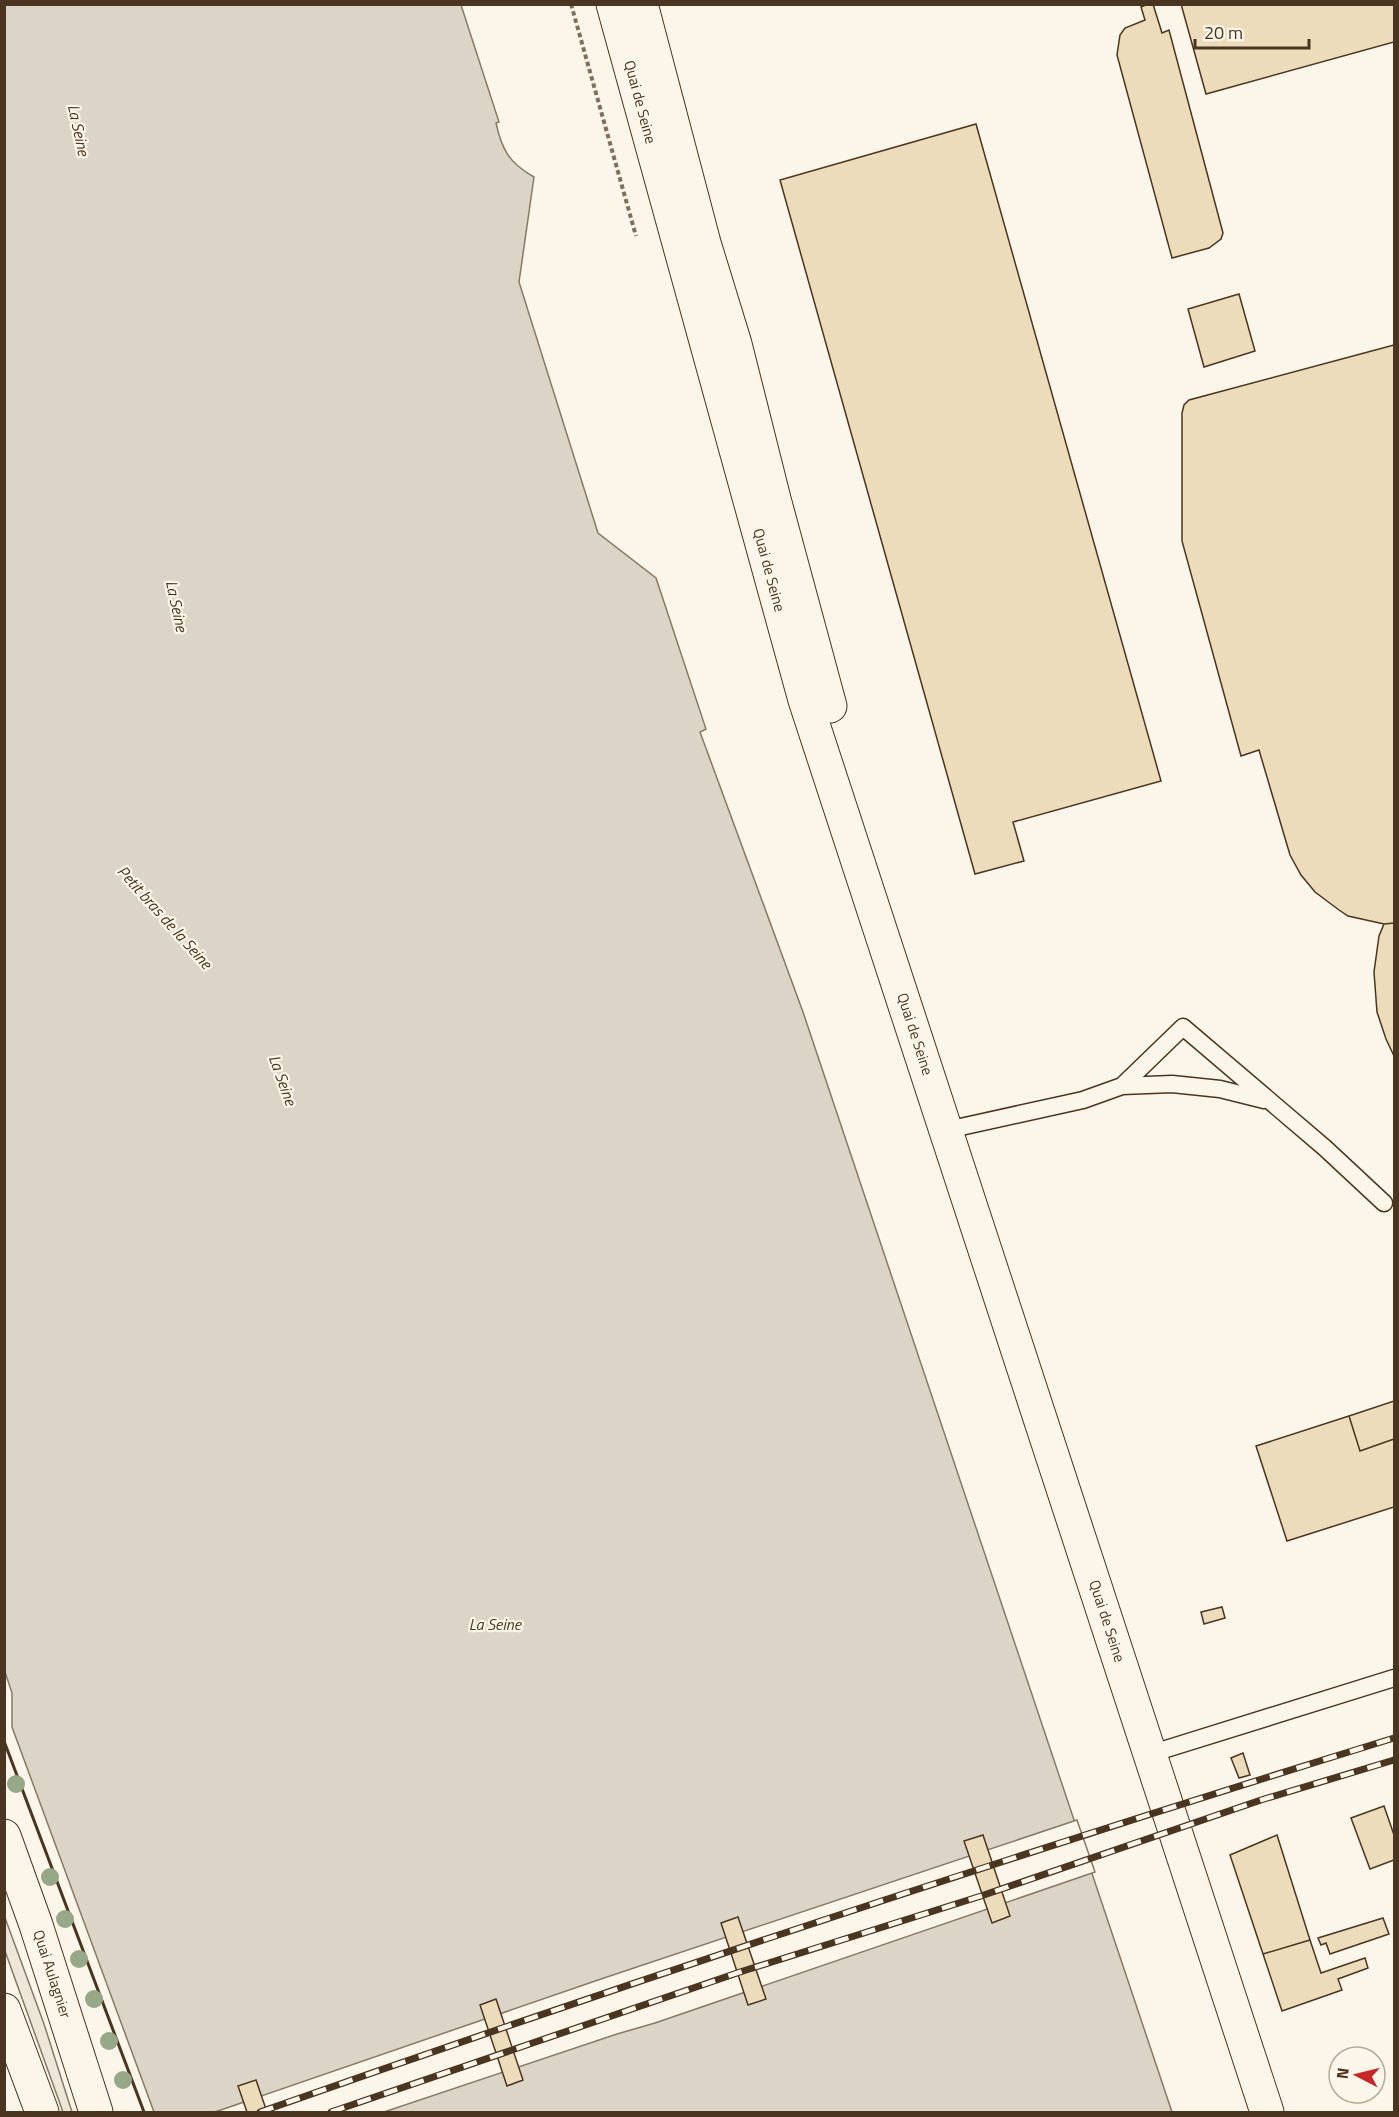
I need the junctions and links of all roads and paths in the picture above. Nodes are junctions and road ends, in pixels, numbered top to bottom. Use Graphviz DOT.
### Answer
graph roads {
  1 [pos="613,4"];
  2 [pos="641,4"];
  3 [pos="1122,1086"];
  4 [pos="1268,1101"];
  5 [pos="946,1130"];
  6 [pos="1384,1203"];
  7 [pos="1395,1678"];
  8 [pos="1150,1754"];
  9 [pos="4,1836"];
  10 [pos="4,2010"];
  11 [pos="42,2112"];
  12 [pos="96,2112"];
  13 [pos="1267,2112"];
  1 -- 5 [label="main road, Quai de Seine"];
  2 -- 5 [label="main road, Quai de Seine"];
  3 -- 4 [label="lane"];
  3 -- 4 [label="lane"];
  3 -- 5 [label="lane"];
  4 -- 6 [label="lane"];
  5 -- 8 [label="main road, Quai de Seine"];
  7 -- 8 [label="lane"];
  8 -- 13 [label="main road, Quai de Seine"];
  9 -- 12 [label="main road, Quai Aulagnier"];
  10 -- 11 [label="main road"];
}
